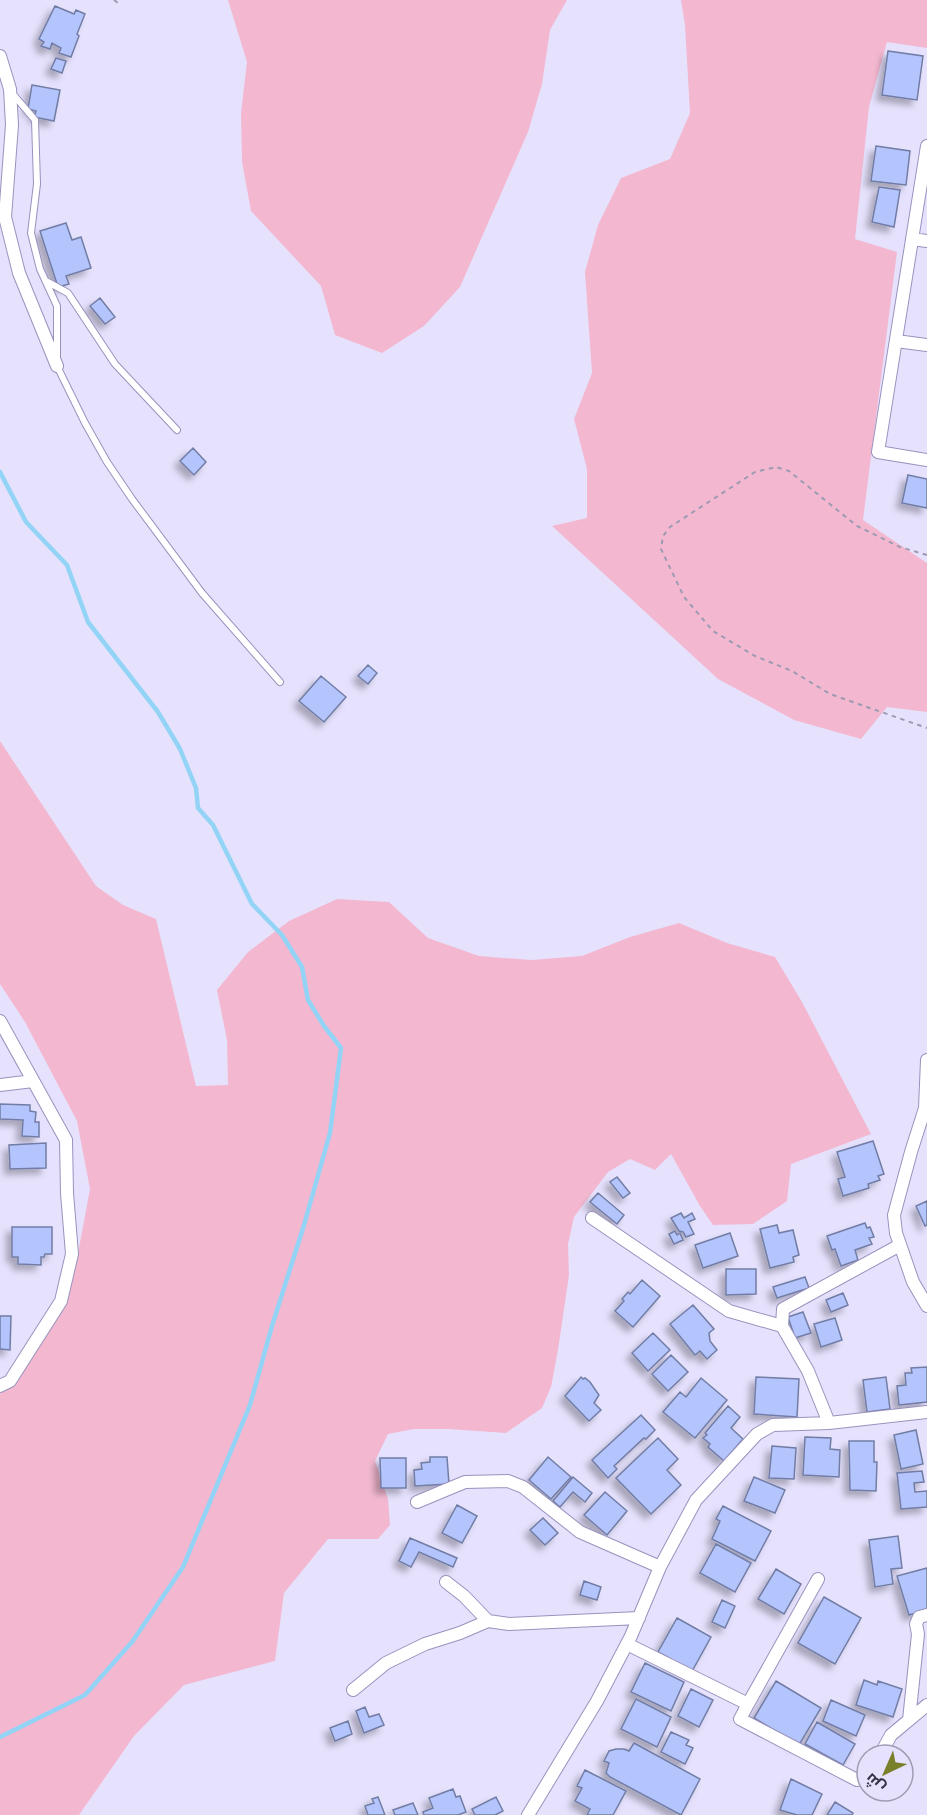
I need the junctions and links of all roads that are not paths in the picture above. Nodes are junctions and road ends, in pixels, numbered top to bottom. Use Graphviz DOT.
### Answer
graph roads {
  1 [pos="0,56"];
  2 [pos="10,89"];
  3 [pos="927,146"];
  4 [pos="912,239"];
  5 [pos="927,241"];
  6 [pos="45,281"];
  7 [pos="896,341"];
  8 [pos="927,345"];
  9 [pos="57,366"];
  10 [pos="177,430"];
  11 [pos="927,460"];
  12 [pos="279,682"];
  13 [pos="0,1021"];
  14 [pos="927,1060"];
  15 [pos="33,1082"];
  16 [pos="0,1085"];
  17 [pos="592,1218"];
  18 [pos="900,1245"];
  19 [pos="927,1305"];
  20 [pos="782,1326"];
  21 [pos="0,1386"];
  22 [pos="927,1412"];
  23 [pos="829,1423"];
  24 [pos="417,1502"];
  25 [pos="660,1567"];
  26 [pos="818,1579"];
  27 [pos="446,1582"];
  28 [pos="927,1615"];
  29 [pos="639,1618"];
  30 [pos="488,1621"];
  31 [pos="627,1644"];
  32 [pos="353,1690"];
  33 [pos="748,1704"];
  34 [pos="927,1705"];
  35 [pos="909,1720"];
  36 [pos="887,1743"];
  37 [pos="855,1779"];
  38 [pos="528,1815"];
  1 -- 2 [label="street"];
  2 -- 6 [label="lane"];
  2 -- 9 [label="street"];
  3 -- 4 [label="street"];
  4 -- 5 [label="street"];
  4 -- 7 [label="street"];
  6 -- 9 [label="lane"];
  6 -- 10 [label="lane"];
  7 -- 8 [label="street"];
  7 -- 11 [label="street"];
  9 -- 12 [label="lane"];
  13 -- 15 [label="street"];
  14 -- 18 [label="street"];
  15 -- 16 [label="street"];
  15 -- 21 [label="street"];
  17 -- 20 [label="street"];
  18 -- 19 [label="street"];
  18 -- 20 [label="street"];
  20 -- 23 [label="street"];
  22 -- 23 [label="street"];
  23 -- 25 [label="street"];
  24 -- 25 [label="street"];
  25 -- 29 [label="street"];
  26 -- 33 [label="street"];
  27 -- 30 [label="street"];
  28 -- 35 [label="street"];
  29 -- 30 [label="street"];
  29 -- 31 [label="street"];
  30 -- 32 [label="street"];
  31 -- 33 [label="street"];
  31 -- 38 [label="street"];
  33 -- 37 [label="street"];
  34 -- 35 [label="street"];
  35 -- 36 [label="street"];
}
